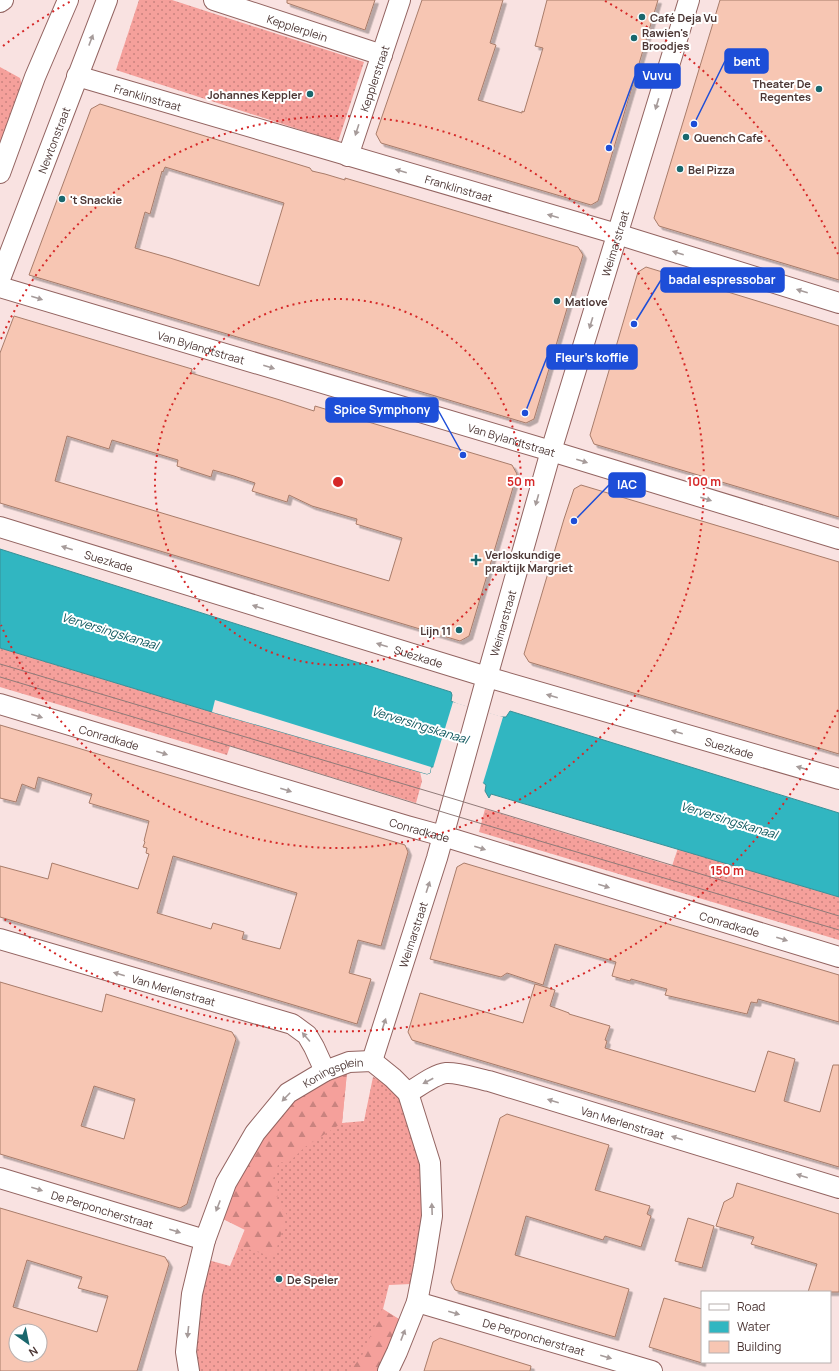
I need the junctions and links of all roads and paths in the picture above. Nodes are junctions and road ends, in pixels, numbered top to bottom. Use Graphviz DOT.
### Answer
graph roads {
  1 [pos="3,0"];
  2 [pos="68,0"];
  3 [pos="106,0"];
  4 [pos="214,0"];
  5 [pos="400,0"];
  6 [pos="689,0"];
  7 [pos="0,2"];
  8 [pos="382,55"];
  9 [pos="77,76"];
  10 [pos="348,156"];
  11 [pos="0,173"];
  12 [pos="617,234"];
  13 [pos="0,279"];
  14 [pos="0,287"];
  15 [pos="839,303"];
  16 [pos="551,451"];
  17 [pos="0,527"];
  18 [pos="839,539"];
  19 [pos="487,677"];
  20 [pos="0,704"];
  21 [pos="839,779"];
  22 [pos="443,836"];
  23 [pos="0,940"];
  24 [pos="839,957"];
  25 [pos="372,1062"];
  26 [pos="325,1071"];
  27 [pos="408,1093"];
  28 [pos="0,1178"];
  29 [pos="839,1188"];
  30 [pos="205,1240"];
  31 [pos="417,1302"];
  32 [pos="189,1371"];
  33 [pos="388,1371"];
  34 [pos="652,1371"];
  1 -- 7 [label="street"];
  2 -- 11 [label="street"];
  9 -- 3 [label="street, Newtonstraat, one-way"];
  4 -- 8 [label="street, Kepplerplein"];
  5 -- 8 [label="street, Kepplerstraat"];
  6 -- 12 [label="street, Weimarstraat, one-way"];
  8 -- 10 [label="street, Kepplerstraat, one-way"];
  9 -- 10 [label="street, Franklinstraat"];
  9 -- 13 [label="street, Newtonstraat"];
  12 -- 10 [label="street, Franklinstraat, one-way"];
  15 -- 12 [label="street, Franklinstraat, one-way"];
  12 -- 16 [label="street, Weimarstraat, one-way"];
  14 -- 16 [label="street, Van Bylandtstraat, one-way"];
  16 -- 18 [label="street, Van Bylandtstraat, one-way"];
  16 -- 19 [label="street, Weimarstraat, one-way"];
  19 -- 17 [label="street, Suezkade, one-way"];
  21 -- 19 [label="street, Suezkade, one-way"];
  19 -- 22 [label="street, Weimarstraat"];
  20 -- 22 [label="street, Conradkade, one-way"];
  22 -- 24 [label="street, Conradkade, one-way"];
  25 -- 22 [label="street, Weimarstraat, one-way"];
  26 -- 23 [label="street, Van Merlenstraat, one-way"];
  25 -- 26 [label="street, Koningsplein"];
  25 -- 27 [label="street, Koningsplein"];
  26 -- 30 [label="street, Koningsplein, one-way"];
  29 -- 27 [label="street, Van Merlenstraat, one-way"];
  31 -- 27 [label="street, Koningsplein, one-way"];
  28 -- 30 [label="street, De Perponcherstraat, one-way"];
  30 -- 32 [label="street, Koningsplein, one-way"];
  33 -- 31 [label="street, Koningsplein, one-way"];
  31 -- 34 [label="street, De Perponcherstraat, one-way"];
}
